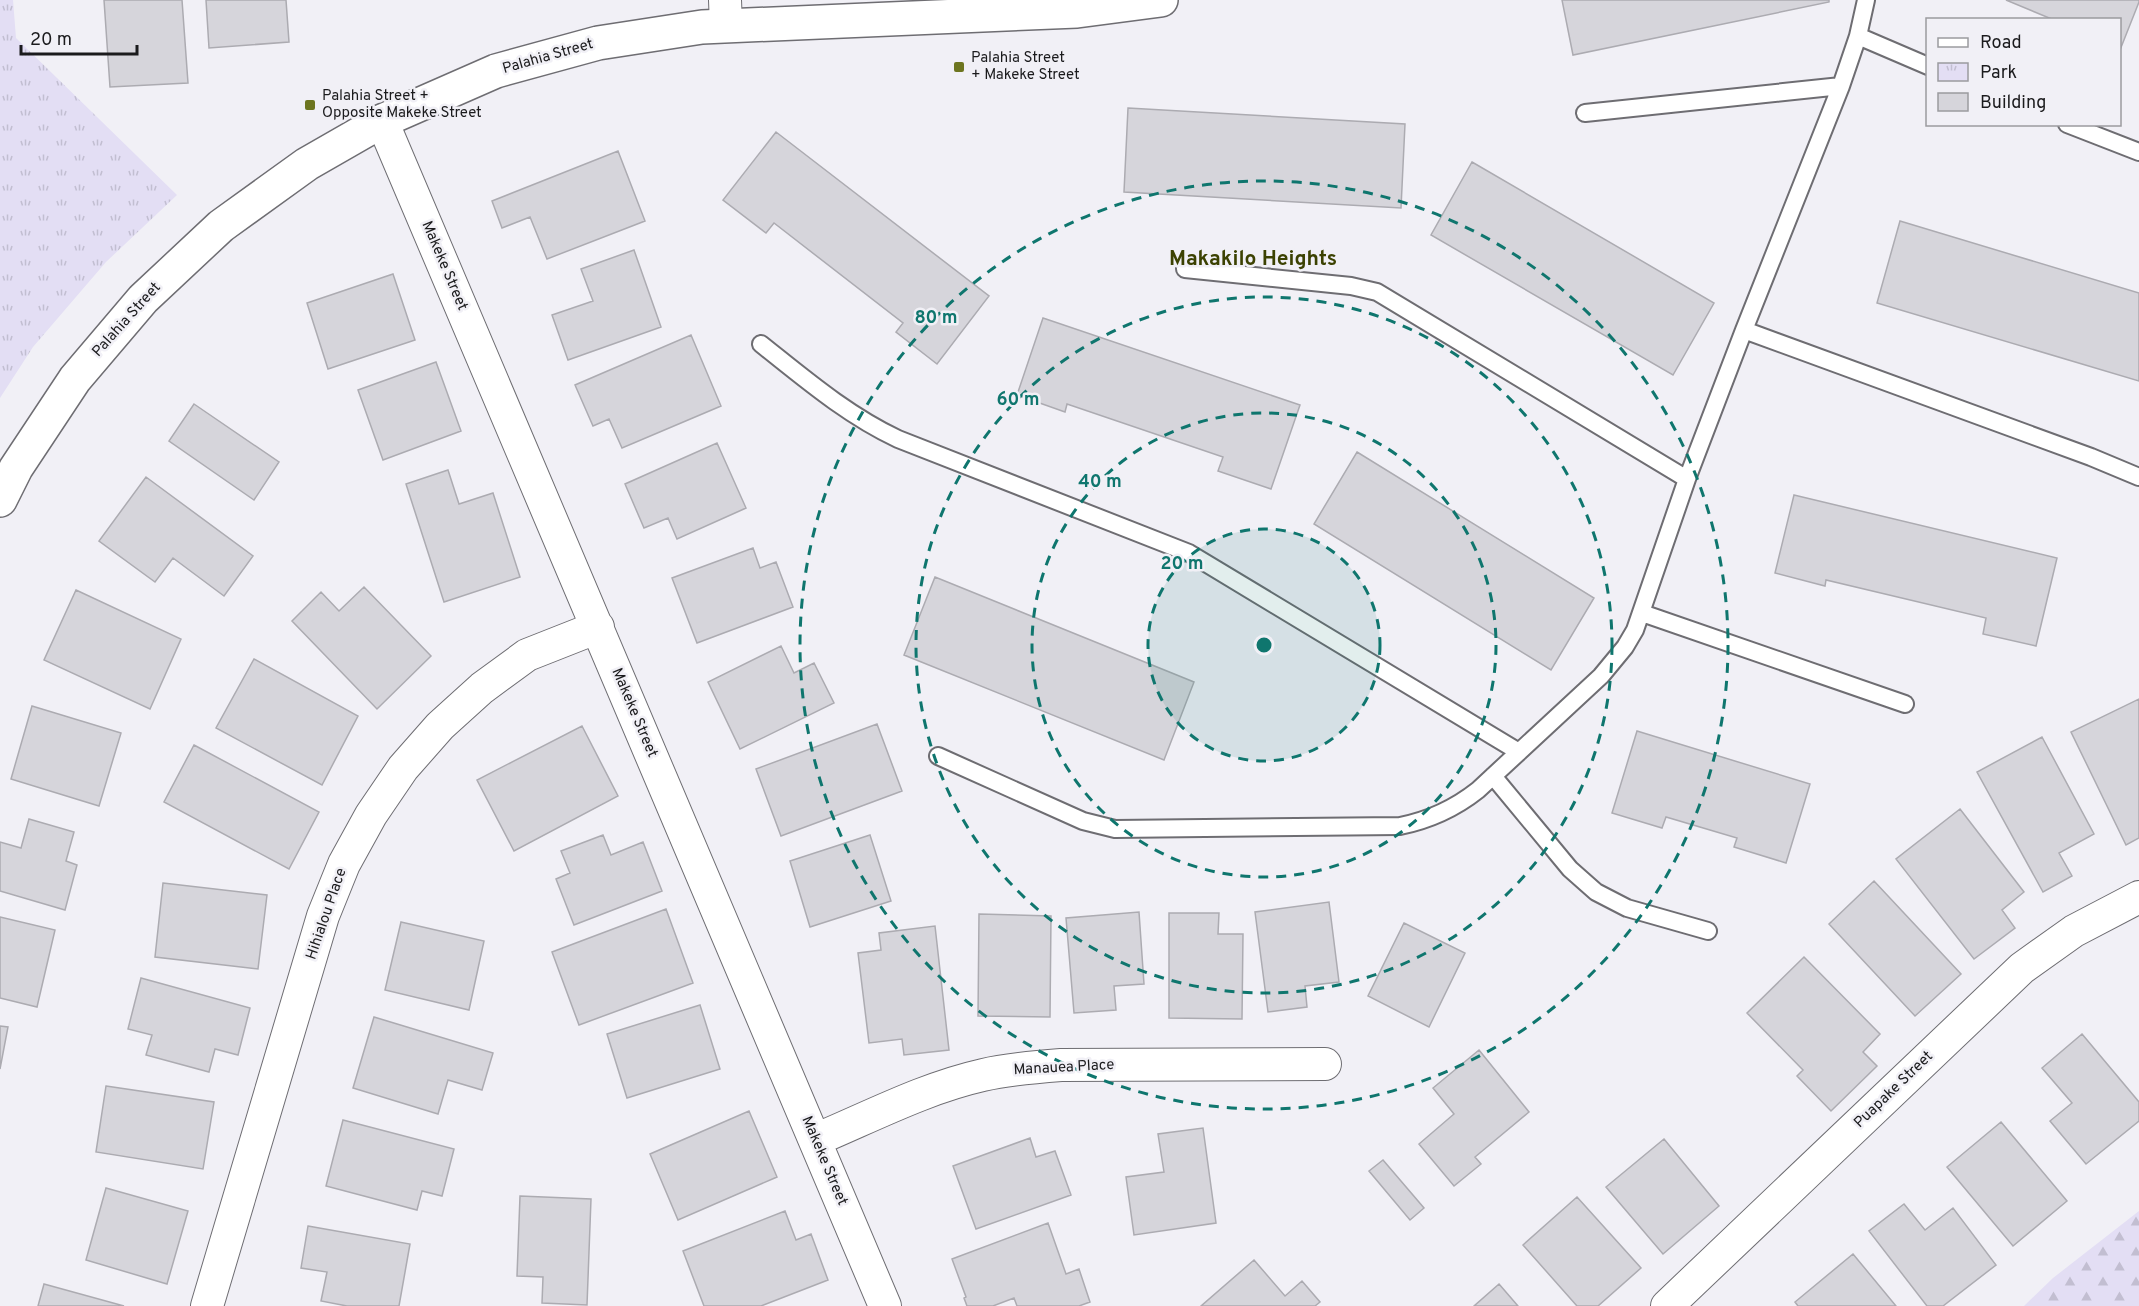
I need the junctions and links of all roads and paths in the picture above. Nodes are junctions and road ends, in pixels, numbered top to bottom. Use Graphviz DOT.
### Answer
graph roads {
  1 [pos="1161,0"];
  2 [pos="1866,0"];
  3 [pos="725,13"];
  4 [pos="1858,36"];
  5 [pos="1926,65"];
  6 [pos="1840,86"];
  7 [pos="1585,113"];
  8 [pos="382,121"];
  9 [pos="2072,126"];
  10 [pos="2139,152"];
  11 [pos="1185,269"];
  12 [pos="1744,330"];
  13 [pos="761,344"];
  14 [pos="2139,477"];
  15 [pos="1687,479"];
  16 [pos="0,500"];
  17 [pos="1642,613"];
  18 [pos="598,627"];
  19 [pos="1905,704"];
  20 [pos="1519,752"];
  21 [pos="938,756"];
  22 [pos="1493,776"];
  23 [pos="2139,897"];
  24 [pos="1708,931"];
  25 [pos="1325,1064"];
  26 [pos="815,1140"];
  27 [pos="207,1306"];
  28 [pos="885,1306"];
  29 [pos="1667,1306"];
  1 -- 3 [label="street, Palahia Street"];
  2 -- 4 [label="lane"];
  3 -- 8 [label="street, Palahia Street"];
  4 -- 5 [label="lane"];
  4 -- 6 [label="lane"];
  6 -- 7 [label="lane"];
  6 -- 12 [label="lane"];
  8 -- 16 [label="street, Palahia Street"];
  8 -- 18 [label="street, Makeke Street"];
  9 -- 10 [label="lane"];
  11 -- 15 [label="lane"];
  12 -- 14 [label="lane"];
  12 -- 15 [label="lane"];
  13 -- 20 [label="lane"];
  15 -- 17 [label="lane"];
  17 -- 19 [label="lane"];
  17 -- 20 [label="lane"];
  18 -- 26 [label="street, Makeke Street"];
  18 -- 27 [label="street, Hihialou Place"];
  20 -- 22 [label="lane"];
  21 -- 22 [label="lane"];
  22 -- 24 [label="lane"];
  23 -- 29 [label="street, Puapake Street"];
  25 -- 26 [label="street, Manauea Place"];
  26 -- 28 [label="street, Makeke Street"];
}
